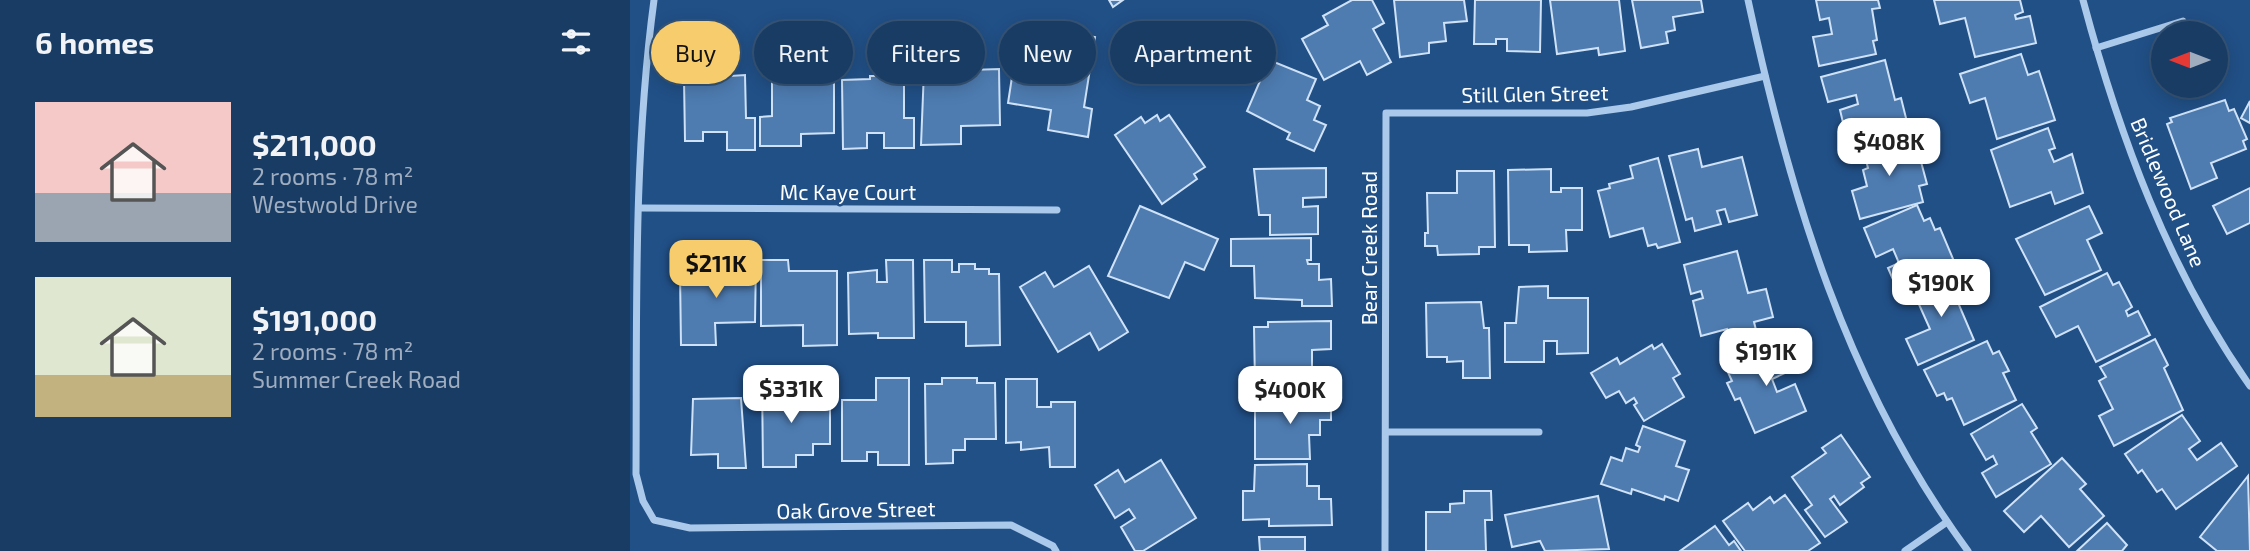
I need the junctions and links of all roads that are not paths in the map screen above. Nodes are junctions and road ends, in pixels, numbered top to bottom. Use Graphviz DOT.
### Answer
graph roads {
  1 [pos="654,0"];
  2 [pos="1748,0"];
  3 [pos="2083,0"];
  4 [pos="2151,31"];
  5 [pos="2096,48"];
  6 [pos="1765,76"];
  7 [pos="1386,113"];
  8 [pos="639,208"];
  9 [pos="1057,210"];
  10 [pos="2250,386"];
  11 [pos="1386,432"];
  12 [pos="1539,432"];
  13 [pos="1947,522"];
  14 [pos="1054,549"];
  15 [pos="1385,551"];
  16 [pos="1905,551"];
  17 [pos="1968,551"];
  1 -- 8 [label="street"];
  2 -- 6 [label="street"];
  3 -- 5 [label="street, Bridlewood Lane"];
  4 -- 5 [label="street"];
  5 -- 10 [label="street, Bridlewood Lane"];
  6 -- 7 [label="street, Still Glen Street"];
  6 -- 13 [label="street"];
  7 -- 11 [label="street, Bear Creek Road"];
  8 -- 9 [label="street, Mc Kaye Court"];
  8 -- 14 [label="street, Oak Grove Street"];
  11 -- 12 [label="street"];
  11 -- 15 [label="street, Bear Creek Road"];
  13 -- 16 [label="street"];
  13 -- 17 [label="street"];
}
